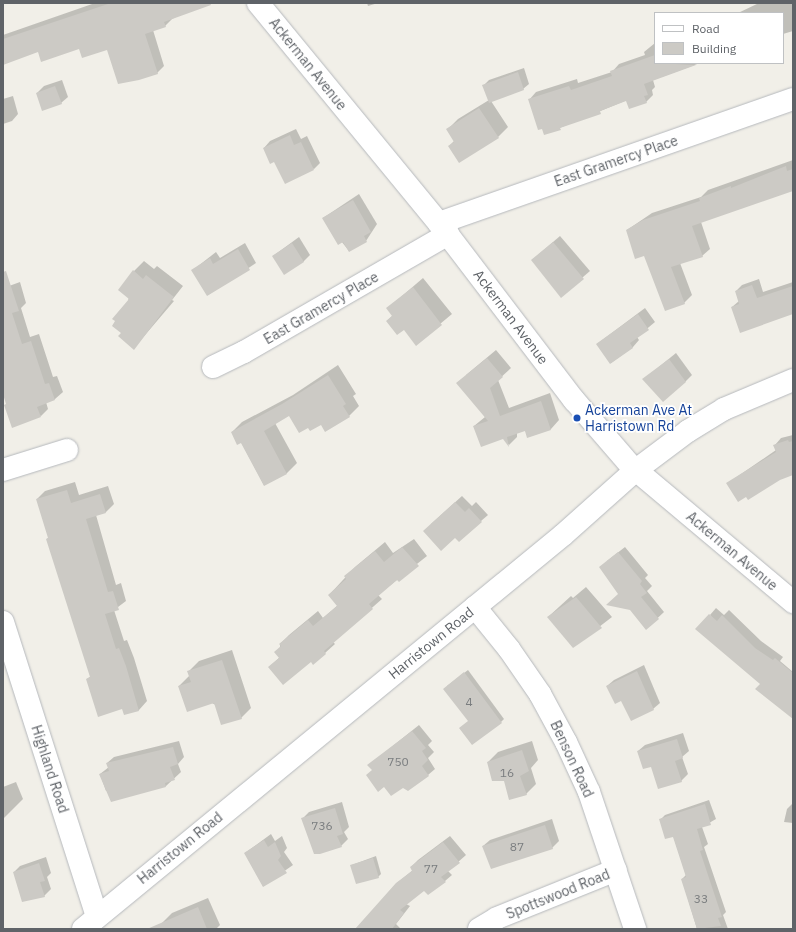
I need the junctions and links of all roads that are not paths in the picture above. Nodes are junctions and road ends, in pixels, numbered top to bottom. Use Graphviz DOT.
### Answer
graph roads {
  1 [pos="258,3"];
  2 [pos="793,99"];
  3 [pos="444,228"];
  4 [pos="213,367"];
  5 [pos="793,380"];
  6 [pos="68,450"];
  7 [pos="3,470"];
  8 [pos="636,470"];
  9 [pos="793,602"];
  10 [pos="475,607"];
  11 [pos="3,622"];
  12 [pos="616,870"];
  13 [pos="90,923"];
  14 [pos="479,929"];
  15 [pos="636,929"];
  1 -- 3 [label="street, Ackerman Avenue"];
  2 -- 3 [label="street, East Gramercy Place"];
  3 -- 4 [label="street, East Gramercy Place"];
  3 -- 8 [label="street, Ackerman Avenue"];
  5 -- 8 [label="street, Harristown Road"];
  6 -- 7 [label="street"];
  8 -- 9 [label="street, Ackerman Avenue"];
  8 -- 10 [label="street, Harristown Road"];
  10 -- 12 [label="street, Benson Road"];
  10 -- 13 [label="street, Harristown Road"];
  11 -- 13 [label="street, Highland Road"];
  12 -- 14 [label="street, Spottswood Road"];
  12 -- 15 [label="street, Benson Road"];
}
